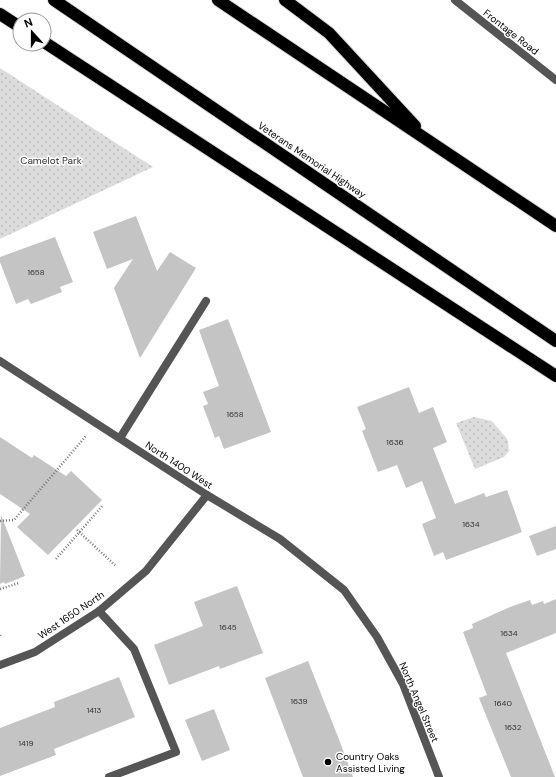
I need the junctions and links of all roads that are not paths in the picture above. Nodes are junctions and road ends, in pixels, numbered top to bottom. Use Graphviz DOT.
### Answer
graph roads {
  1 [pos="54,0"];
  2 [pos="218,0"];
  3 [pos="285,0"];
  4 [pos="455,0"];
  5 [pos="0,14"];
  6 [pos="12,22"];
  7 [pos="52,47"];
  8 [pos="556,80"];
  9 [pos="430,142"];
  10 [pos="556,226"];
  11 [pos="206,301"];
  12 [pos="556,341"];
  13 [pos="0,361"];
  14 [pos="556,376"];
  15 [pos="120,438"];
  16 [pos="207,495"];
  17 [pos="99,612"];
  18 [pos="378,637"];
  19 [pos="0,665"];
  20 [pos="109,777"];
  21 [pos="439,777"];
  1 -- 12 [label="highway, Veterans Memorial Highway"];
  2 -- 9 [label="highway"];
  3 -- 9 [label="highway"];
  4 -- 8 [label="street, Frontage Road"];
  5 -- 6 [label="highway"];
  7 -- 14 [label="highway"];
  9 -- 10 [label="highway"];
  11 -- 15 [label="street"];
  13 -- 15 [label="street, North 1400 West"];
  15 -- 16 [label="street, North 1400 West"];
  16 -- 17 [label="street, West 1650 North"];
  16 -- 18 [label="street, North 1400 West"];
  17 -- 19 [label="street, West 1650 North"];
  17 -- 20 [label="street"];
  18 -- 21 [label="street, North Angel Street"];
}
